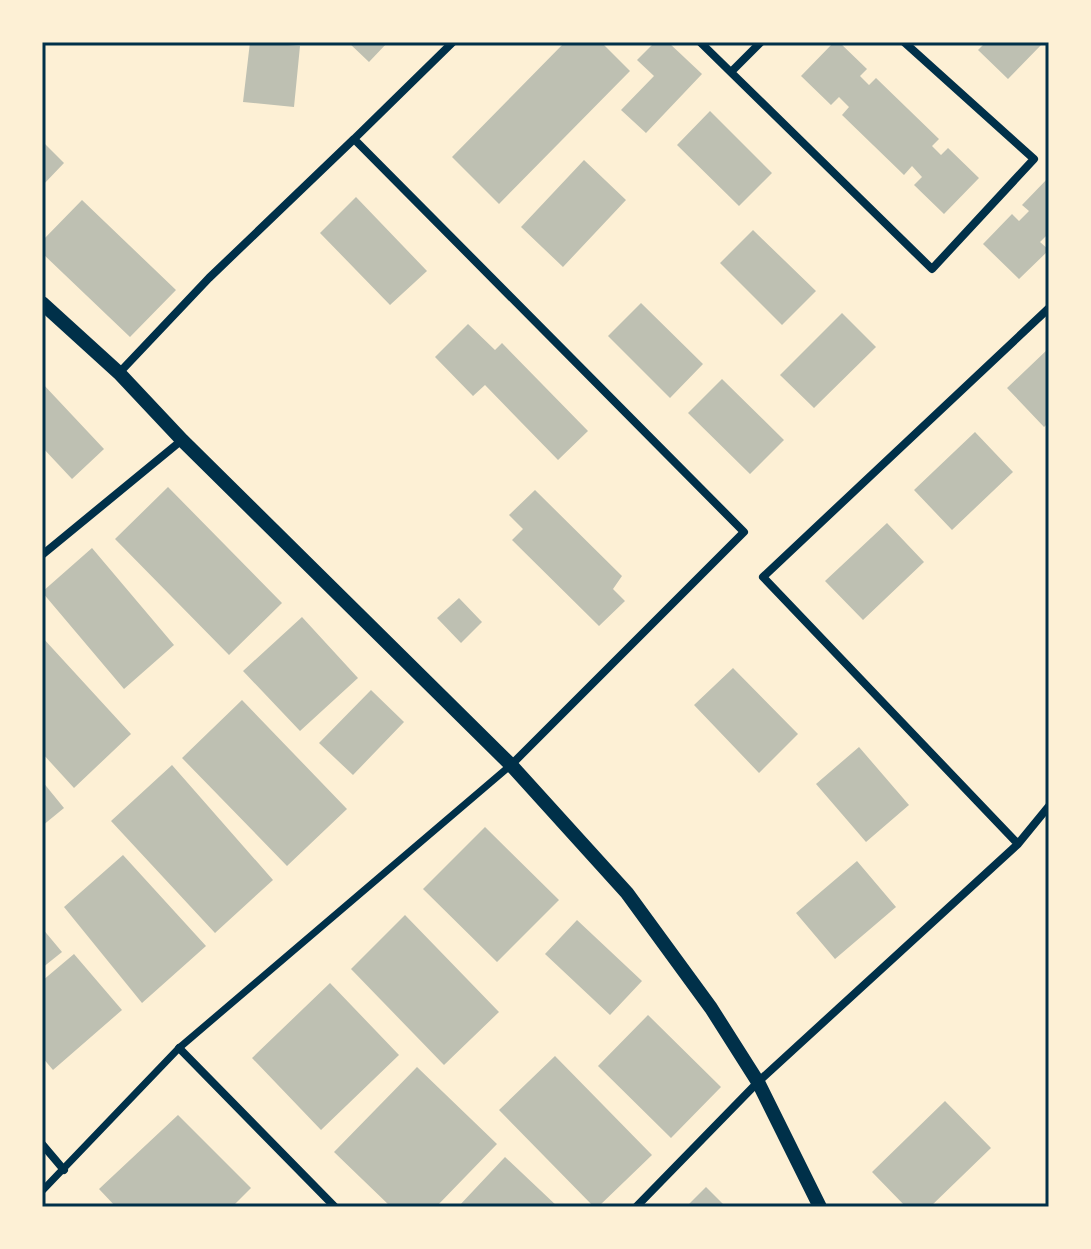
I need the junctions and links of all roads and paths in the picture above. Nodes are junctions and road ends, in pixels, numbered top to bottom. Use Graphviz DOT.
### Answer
graph roads {
  1 [pos="453,42"];
  2 [pos="700,42"];
  3 [pos="761,42"];
  4 [pos="904,42"];
  5 [pos="731,72"];
  6 [pos="354,139"];
  7 [pos="42,303"];
  8 [pos="1049,308"];
  9 [pos="119,373"];
  10 [pos="182,440"];
  11 [pos="42,555"];
  12 [pos="511,765"];
  13 [pos="1049,806"];
  14 [pos="1018,844"];
  15 [pos="179,1048"];
  16 [pos="758,1082"];
  17 [pos="42,1144"];
  18 [pos="64,1170"];
  19 [pos="42,1191"];
  20 [pos="335,1207"];
  21 [pos="636,1207"];
  22 [pos="820,1207"];
  1 -- 6 [label="street"];
  2 -- 5 [label="street"];
  3 -- 5 [label="street"];
  4 -- 5 [label="street"];
  6 -- 9 [label="street"];
  6 -- 12 [label="street"];
  7 -- 9 [label="street"];
  8 -- 14 [label="street"];
  9 -- 10 [label="street"];
  10 -- 11 [label="street"];
  10 -- 12 [label="street"];
  12 -- 15 [label="street"];
  12 -- 16 [label="street"];
  13 -- 14 [label="street"];
  14 -- 16 [label="street"];
  15 -- 18 [label="street"];
  15 -- 20 [label="street"];
  16 -- 21 [label="street"];
  16 -- 22 [label="street"];
  17 -- 18 [label="street"];
  18 -- 19 [label="street"];
}
